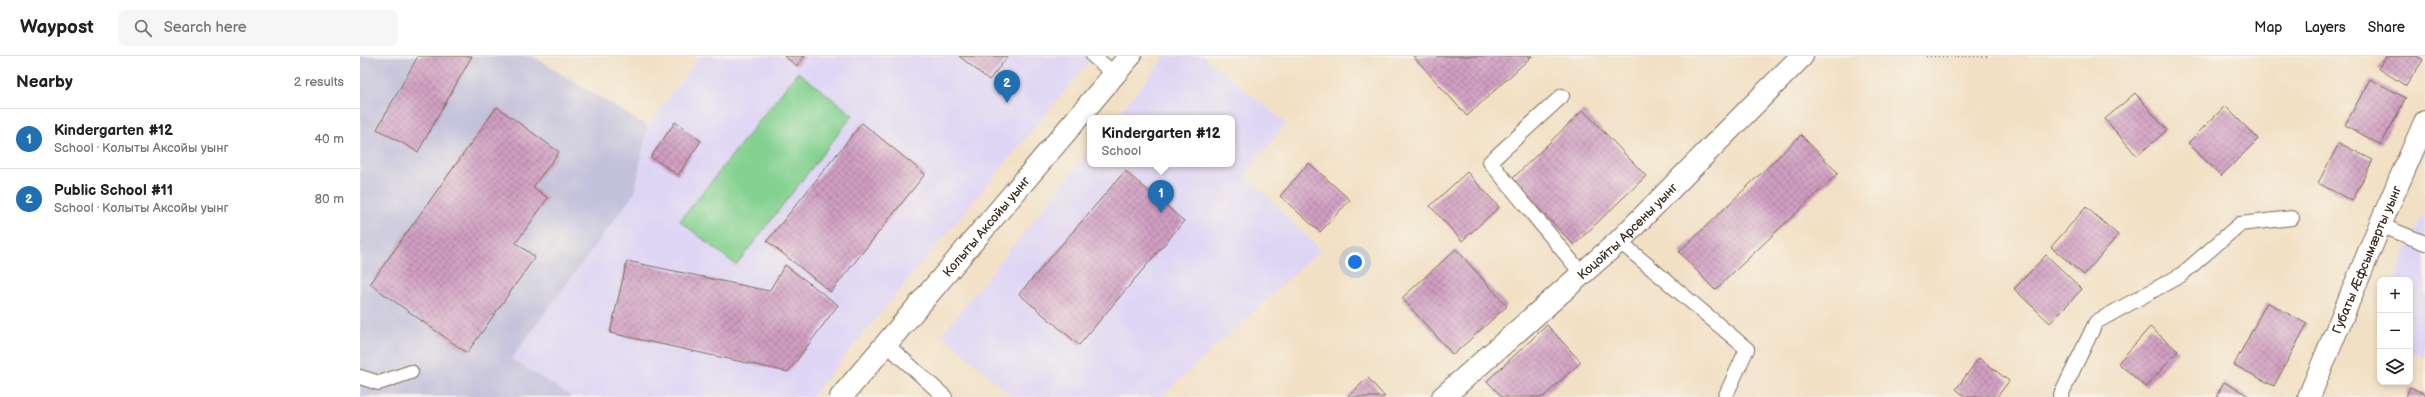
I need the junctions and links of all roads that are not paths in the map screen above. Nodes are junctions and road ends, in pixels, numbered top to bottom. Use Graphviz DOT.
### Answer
graph roads {
  1 [pos="1093,56"];
  2 [pos="1130,56"];
  3 [pos="1802,56"];
  4 [pos="1115,74"];
  5 [pos="1562,96"];
  6 [pos="2425,122"];
  7 [pos="2292,218"];
  8 [pos="2380,225"];
  9 [pos="1619,241"];
  10 [pos="2425,243"];
  11 [pos="1582,274"];
  12 [pos="886,344"];
  13 [pos="411,372"];
  14 [pos="360,377"];
  15 [pos="841,397"];
  16 [pos="945,397"];
  17 [pos="1443,397"];
  18 [pos="1725,397"];
  19 [pos="2060,397"];
  20 [pos="2309,397"];
  1 -- 4 [label="lane"];
  2 -- 4 [label="street, Колыты Аксойы уынг"];
  3 -- 9 [label="street, Коцойты Арсены уынг"];
  4 -- 12 [label="street, Колыты Аксойы уынг"];
  5 -- 11 [label="lane"];
  6 -- 8 [label="street, Губаты Æфсымæрты уынг"];
  7 -- 19 [label="lane"];
  8 -- 10 [label="lane"];
  8 -- 20 [label="street, Губаты Æфсымæрты уынг"];
  9 -- 11 [label="street, Коцойты Арсены уынг"];
  9 -- 18 [label="lane"];
  11 -- 17 [label="street, Коцойты Арсены уынг"];
  12 -- 15 [label="street, Колыты Аксойы уынг"];
  12 -- 16 [label="lane"];
  13 -- 14 [label="lane"];
}
